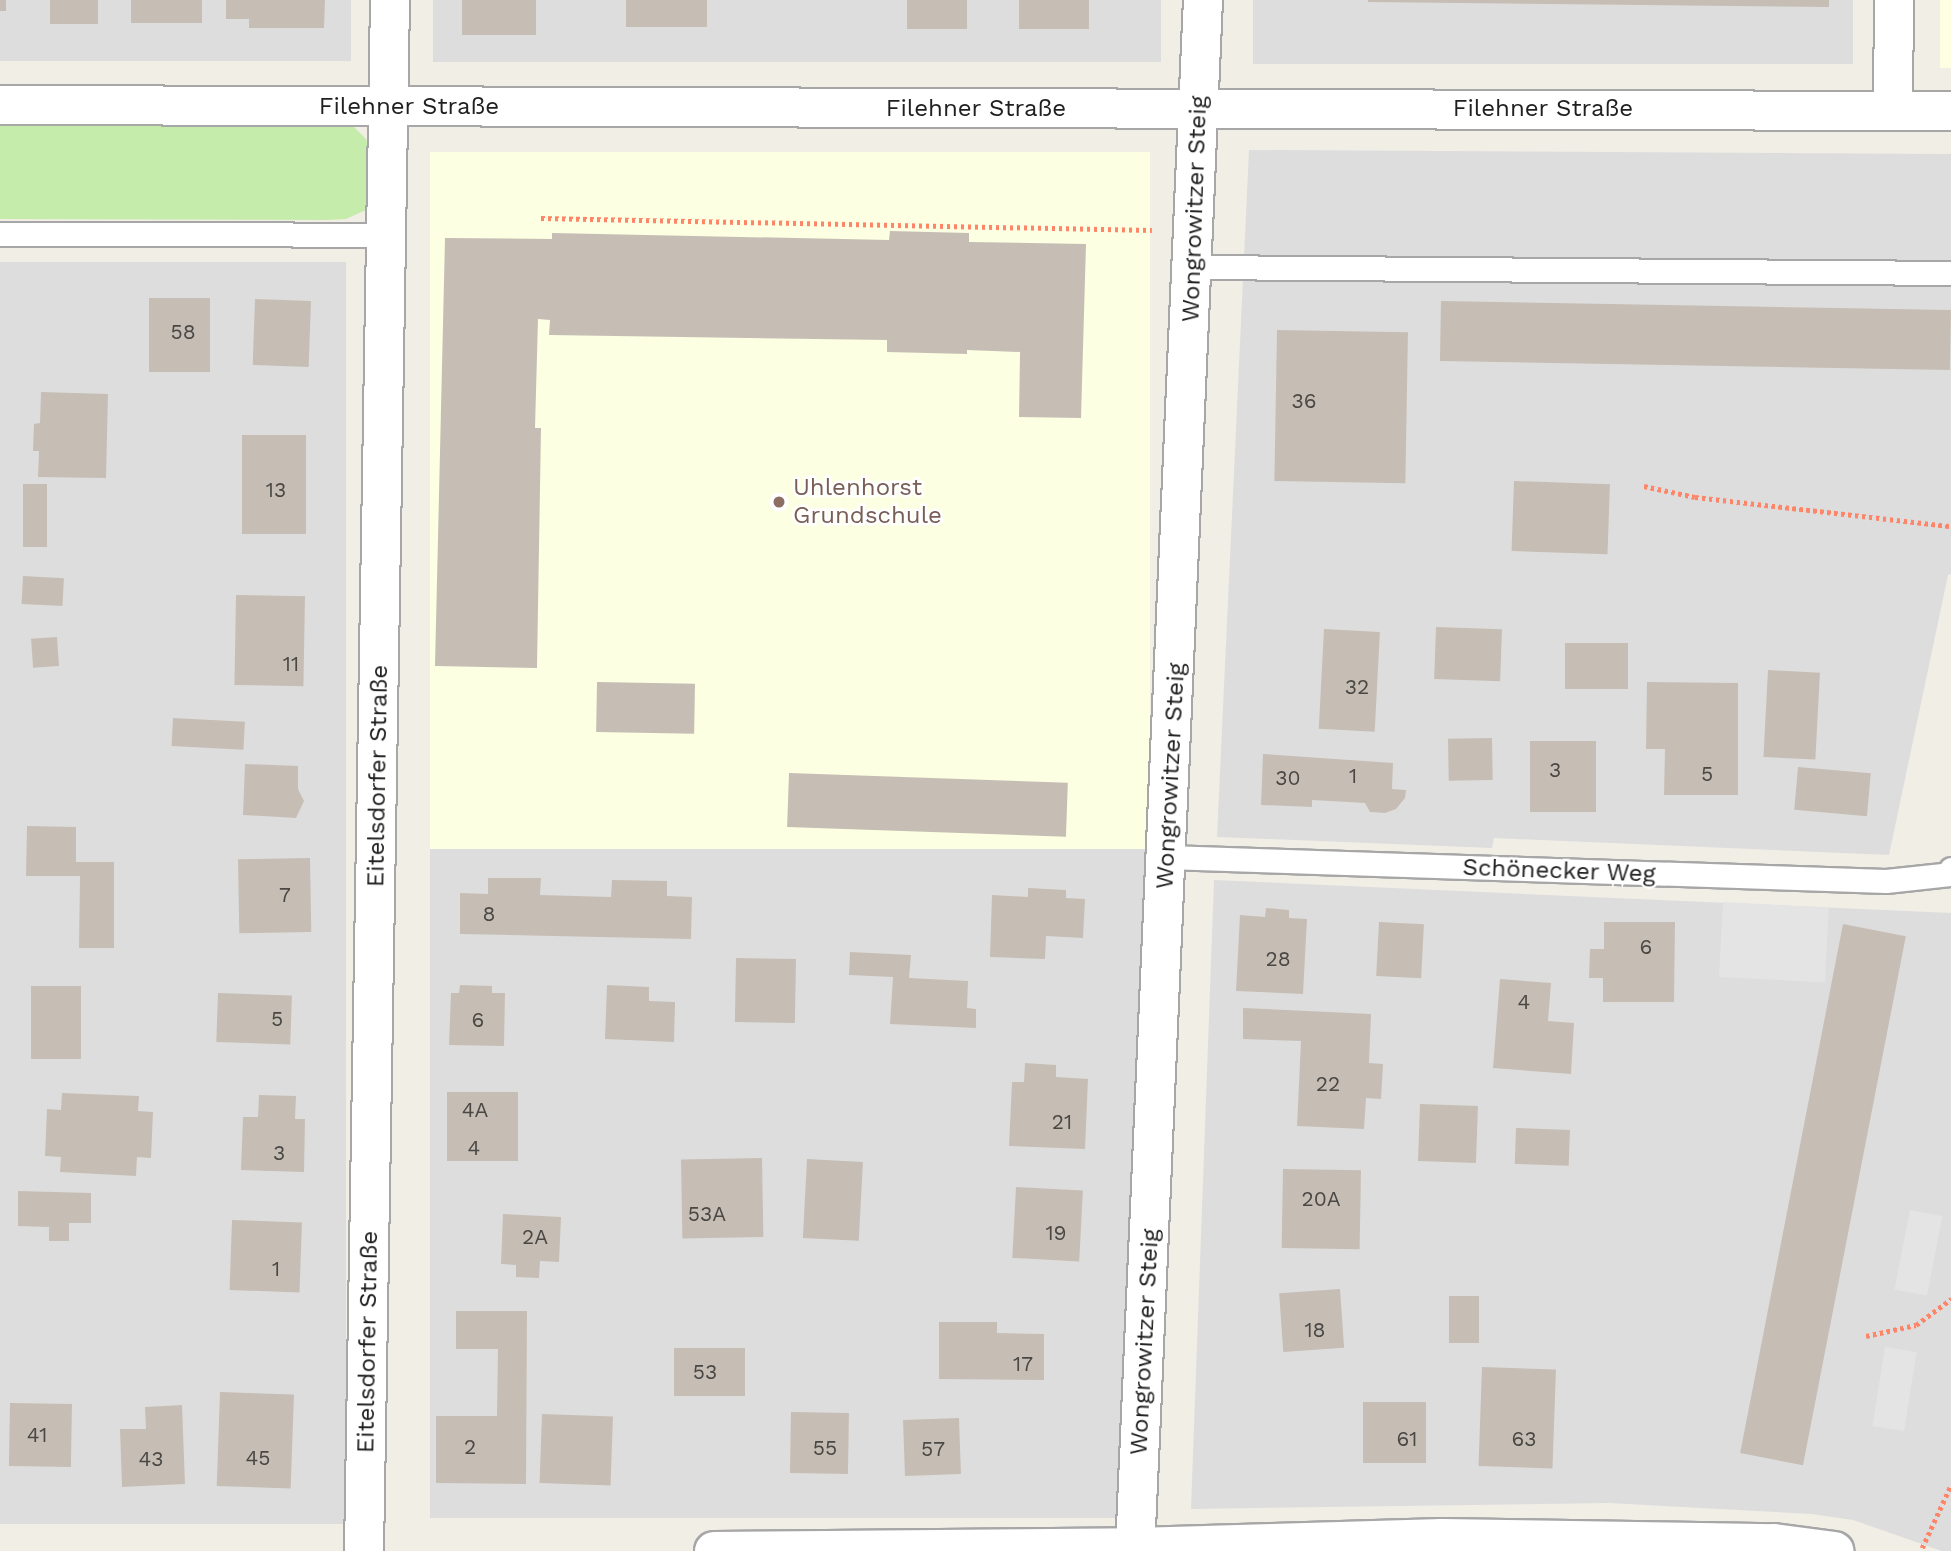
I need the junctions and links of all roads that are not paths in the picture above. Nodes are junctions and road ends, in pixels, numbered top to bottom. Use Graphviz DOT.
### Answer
graph roads {
  1 [pos="390,0"];
  2 [pos="1203,0"];
  3 [pos="1894,0"];
  4 [pos="0,105"];
  5 [pos="388,107"];
  6 [pos="1894,109"];
  7 [pos="1198,110"];
  8 [pos="1951,111"];
  9 [pos="0,234"];
  10 [pos="388,235"];
  11 [pos="1194,267"];
  12 [pos="1951,273"];
  13 [pos="1167,857"];
  14 [pos="1950,871"];
  15 [pos="1135,1549"];
  16 [pos="364,1551"];
  17 [pos="714,1551"];
  18 [pos="1834,1551"];
  1 -- 5 [label="street, Eitelsdorfer Straße"];
  2 -- 7 [label="street, Wongrowitzer Steig"];
  3 -- 6 [label="street"];
  4 -- 5 [label="street, Filehner Straße"];
  5 -- 7 [label="street, Filehner Straße"];
  5 -- 10 [label="street, Eitelsdorfer Straße"];
  6 -- 7 [label="street, Filehner Straße"];
  6 -- 8 [label="street, Filehner Straße"];
  7 -- 11 [label="street, Wongrowitzer Steig"];
  9 -- 10 [label="lane"];
  10 -- 16 [label="street, Eitelsdorfer Straße"];
  11 -- 12 [label="lane"];
  11 -- 13 [label="street, Wongrowitzer Steig"];
  13 -- 14 [label="lane, Schönecker Weg"];
  13 -- 15 [label="street, Wongrowitzer Steig"];
  15 -- 17 [label="street"];
  15 -- 18 [label="street"];
}
